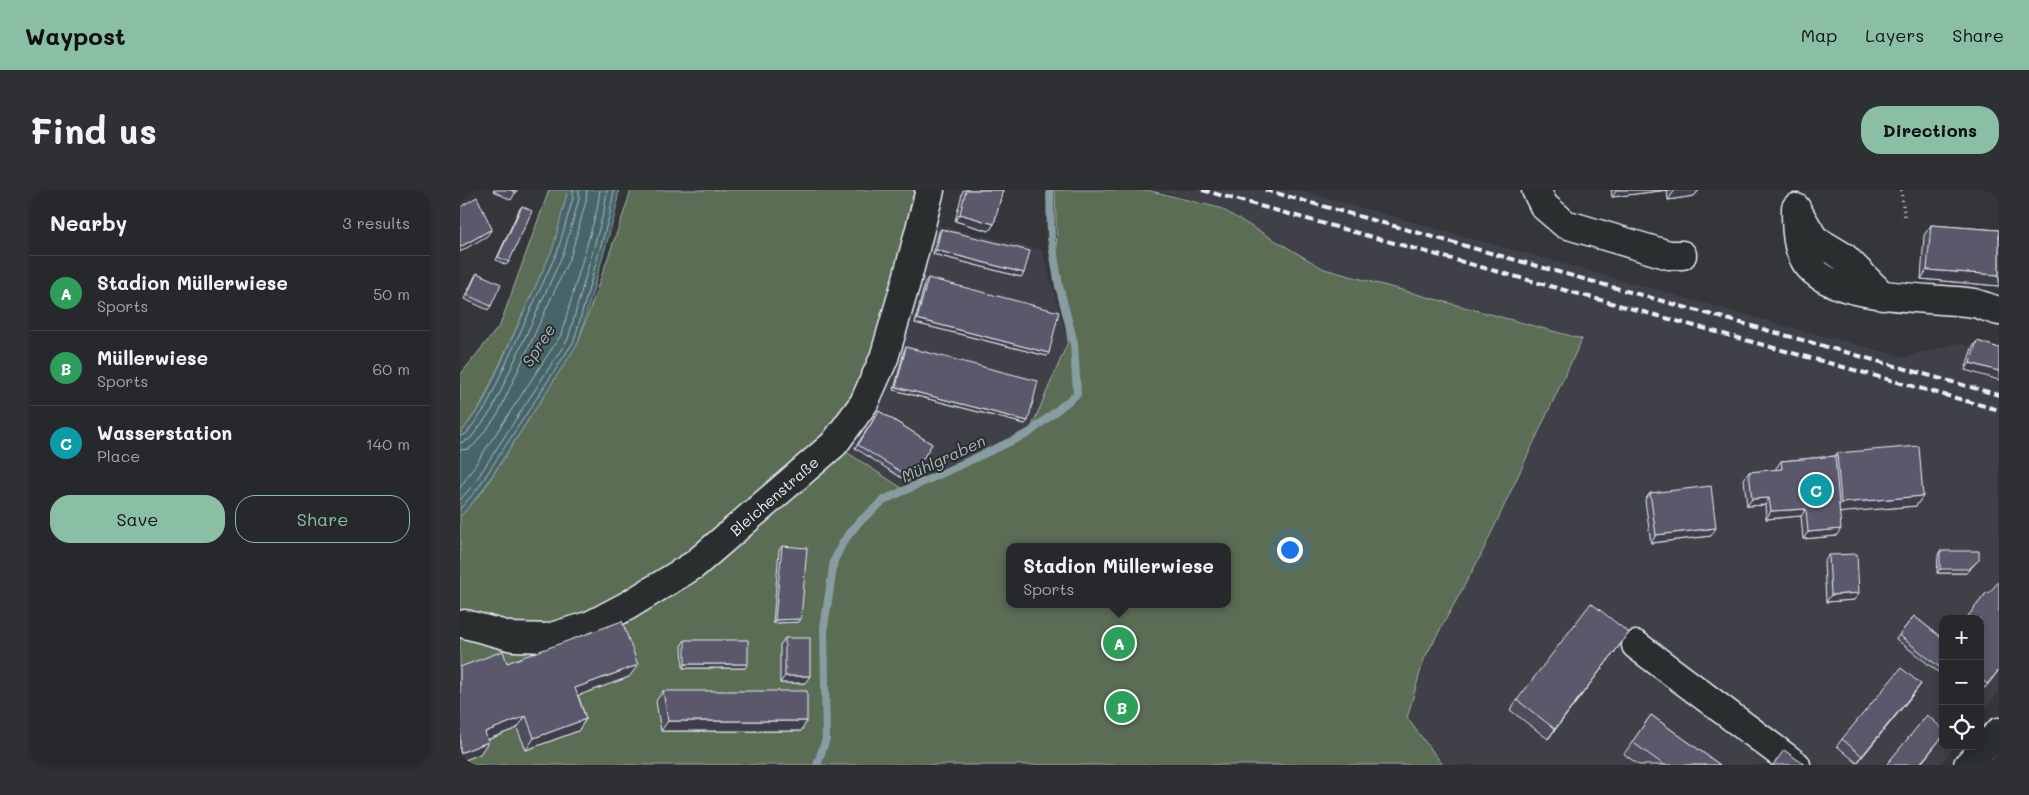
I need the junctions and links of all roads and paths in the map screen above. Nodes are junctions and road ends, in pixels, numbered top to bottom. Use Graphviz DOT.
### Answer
graph roads {
  1 [pos="930,190"];
  2 [pos="1536,190"];
  3 [pos="1901,190"];
  4 [pos="1906,219"];
  5 [pos="1682,255"];
  6 [pos="1883,296"];
  7 [pos="1999,311"];
  8 [pos="465,624"];
  9 [pos="1636,646"];
  10 [pos="1999,732"];
  11 [pos="1796,765"];
  12 [pos="1968,765"];
  1 -- 8 [label="street, Bleichenstraße"];
  2 -- 5 [label="street"];
  3 -- 4 [label="path"];
  6 -- 7 [label="street"];
  9 -- 11 [label="street"];
  10 -- 12 [label="street"];
}
